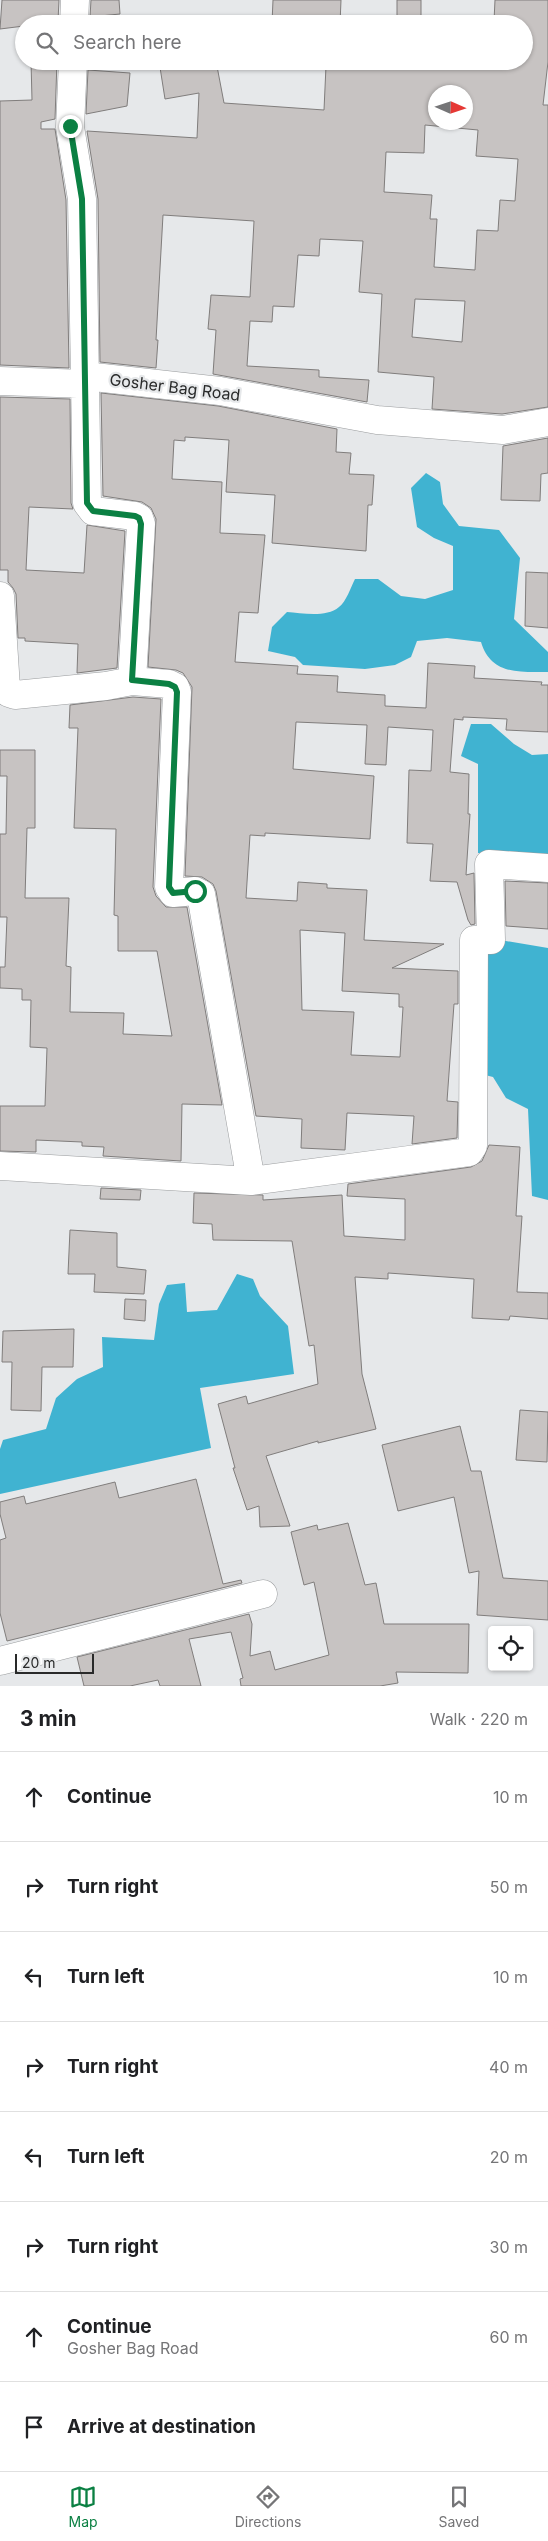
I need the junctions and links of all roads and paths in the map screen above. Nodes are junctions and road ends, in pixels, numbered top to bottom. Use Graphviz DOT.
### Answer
graph roads {
  1 [pos="75,0"];
  2 [pos="74,15"];
  3 [pos="73,70"];
  4 [pos="85,380"];
  5 [pos="0,381"];
  6 [pos="548,422"];
  7 [pos="0,596"];
  8 [pos="132,680"];
  9 [pos="548,868"];
  10 [pos="0,1166"];
  11 [pos="251,1181"];
  12 [pos="263,1594"];
  13 [pos="0,1661"];
  1 -- 2 [label="street"];
  3 -- 4 [label="street"];
  4 -- 5 [label="street, Gosher Bag Road"];
  4 -- 6 [label="street, Gosher Bag Road"];
  4 -- 8 [label="street"];
  7 -- 8 [label="street"];
  8 -- 11 [label="street"];
  9 -- 11 [label="street"];
  10 -- 11 [label="street"];
  12 -- 13 [label="street"];
}
